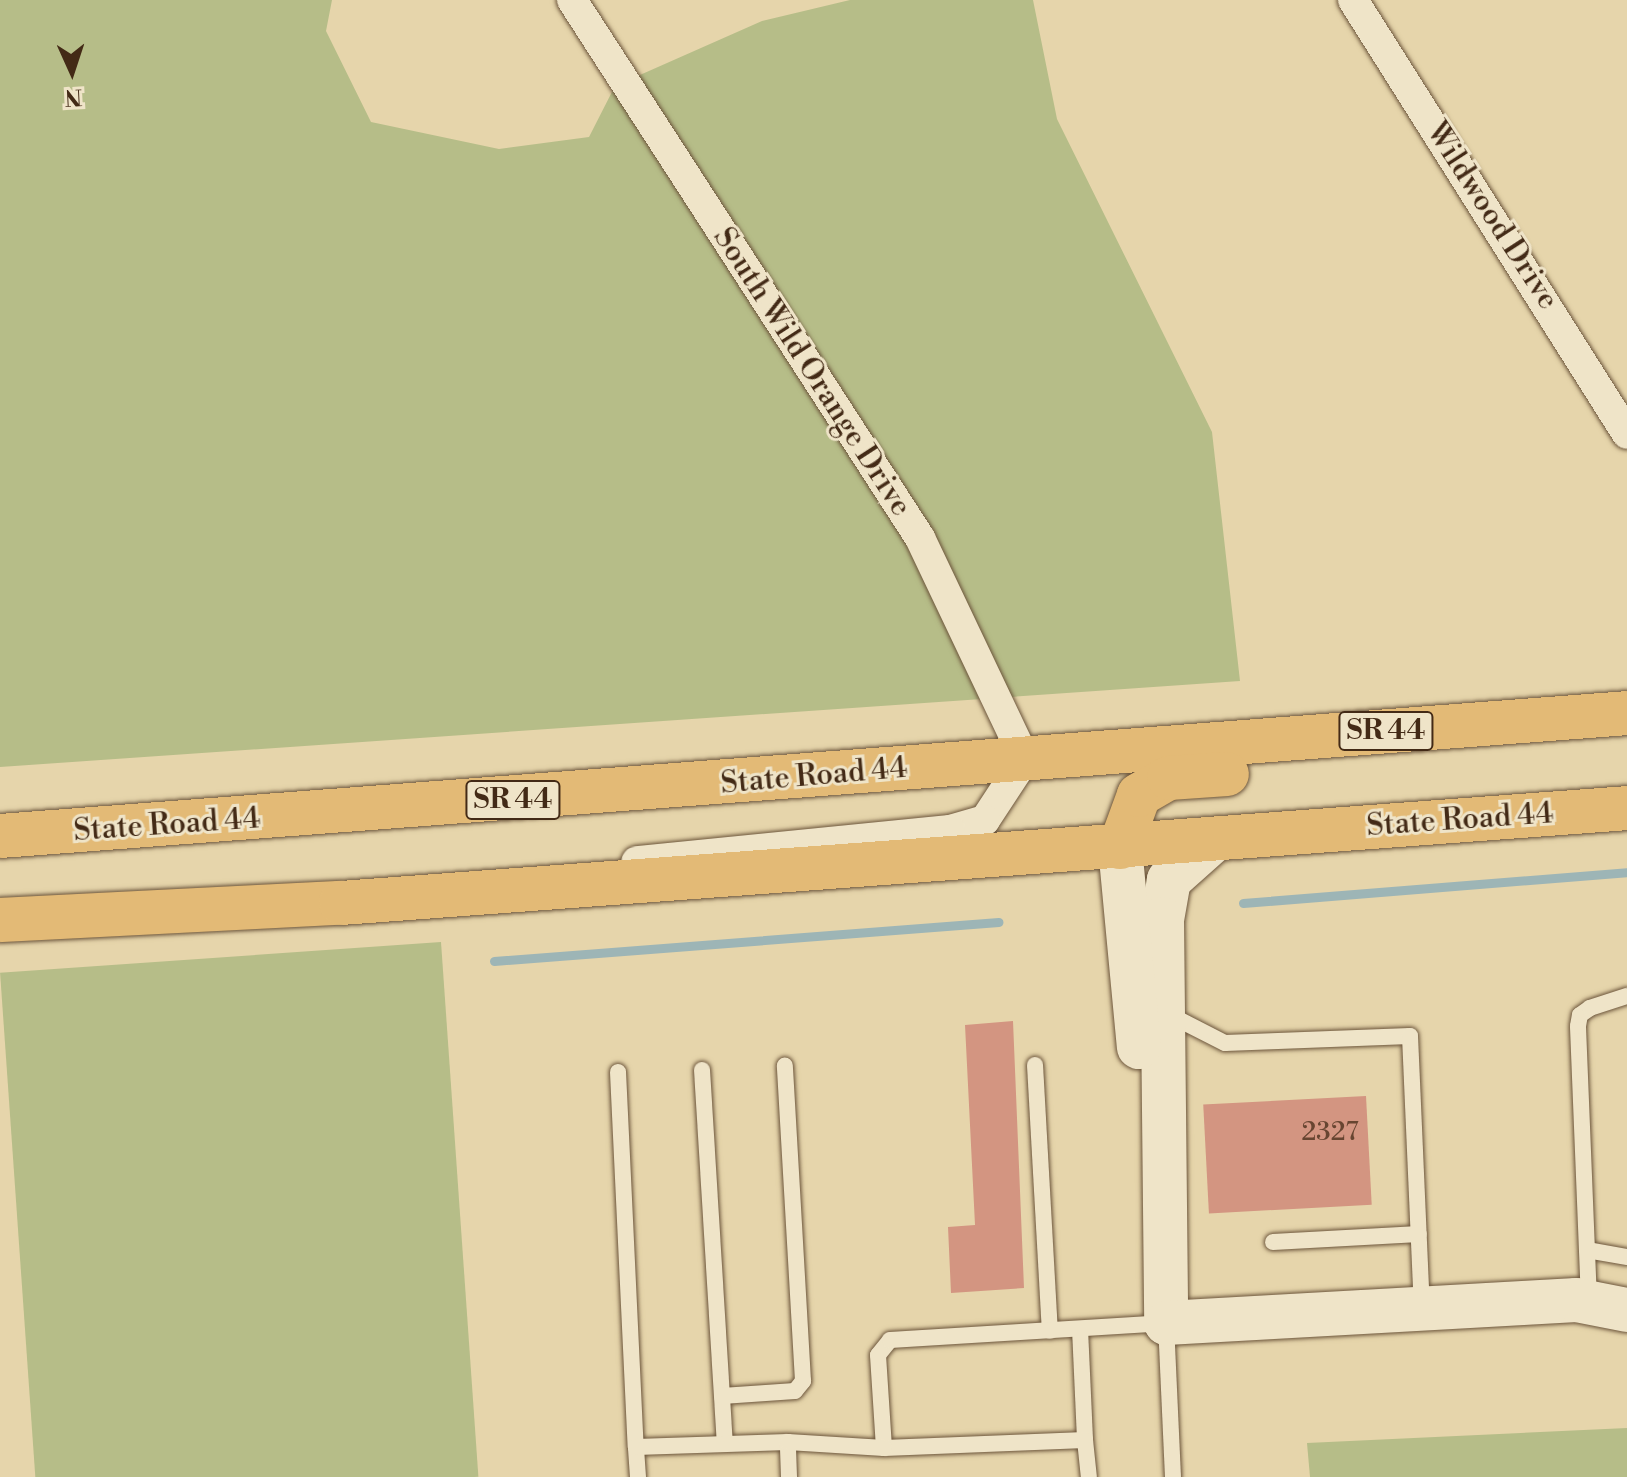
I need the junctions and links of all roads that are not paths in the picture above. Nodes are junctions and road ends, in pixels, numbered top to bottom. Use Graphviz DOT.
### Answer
graph roads {
  1 [pos="572,0"];
  2 [pos="1353,0"];
  3 [pos="1627,434"];
  4 [pos="1627,713"];
  5 [pos="1627,735"];
  6 [pos="1025,759"];
  7 [pos="1627,808"];
  8 [pos="0,836"];
  9 [pos="1215,839"];
  10 [pos="1120,847"];
  11 [pos="370,901"];
  12 [pos="0,920"];
  13 [pos="1627,996"];
  14 [pos="1602,1004"];
  15 [pos="1627,1006"];
  16 [pos="1165,1012"];
  17 [pos="1035,1065"];
  18 [pos="785,1066"];
  19 [pos="702,1070"];
  20 [pos="618,1072"];
  21 [pos="1163,1179"];
  22 [pos="1419,1234"];
  23 [pos="1273,1242"];
  24 [pos="1587,1250"];
  25 [pos="1627,1257"];
  26 [pos="1608,1306"];
  27 [pos="1422,1309"];
  28 [pos="1166,1323"];
  29 [pos="1080,1329"];
  30 [pos="1050,1331"];
  31 [pos="722,1396"];
  32 [pos="1085,1440"];
  33 [pos="725,1442"];
  34 [pos="788,1442"];
  35 [pos="636,1447"];
  36 [pos="884,1448"];
  37 [pos="638,1477"];
  38 [pos="789,1477"];
  39 [pos="1089,1477"];
  40 [pos="1173,1477"];
  1 -- 6 [label="street, South Wild Orange Drive"];
  2 -- 3 [label="street, Wildwood Drive"];
  4 -- 6 [label="main road, State Road 44 / SR 44"];
  5 -- 10 [label="main road"];
  6 -- 8 [label="main road, State Road 44 / SR 44"];
  6 -- 11 [label="street"];
  7 -- 9 [label="main road, State Road 44"];
  9 -- 10 [label="main road, State Road 44"];
  9 -- 16 [label="street"];
  10 -- 11 [label="main road, State Road 44"];
  10 -- 21 [label="street"];
  11 -- 12 [label="main road, State Road 44"];
  13 -- 14 [label="lane"];
  14 -- 15 [label="lane"];
  14 -- 24 [label="lane"];
  16 -- 21 [label="street"];
  16 -- 22 [label="lane"];
  17 -- 30 [label="lane"];
  18 -- 31 [label="lane"];
  19 -- 31 [label="lane"];
  20 -- 35 [label="lane"];
  21 -- 28 [label="street"];
  22 -- 23 [label="lane"];
  22 -- 27 [label="lane"];
  24 -- 25 [label="lane"];
  24 -- 26 [label="lane"];
  26 -- 27 [label="street"];
  27 -- 28 [label="street"];
  28 -- 29 [label="lane"];
  28 -- 40 [label="lane"];
  29 -- 30 [label="lane"];
  29 -- 32 [label="lane"];
  30 -- 36 [label="lane"];
  31 -- 33 [label="lane"];
  32 -- 36 [label="lane"];
  32 -- 39 [label="lane"];
  33 -- 34 [label="lane"];
  33 -- 35 [label="lane"];
  34 -- 36 [label="lane"];
  34 -- 38 [label="lane"];
  35 -- 37 [label="lane"];
}
